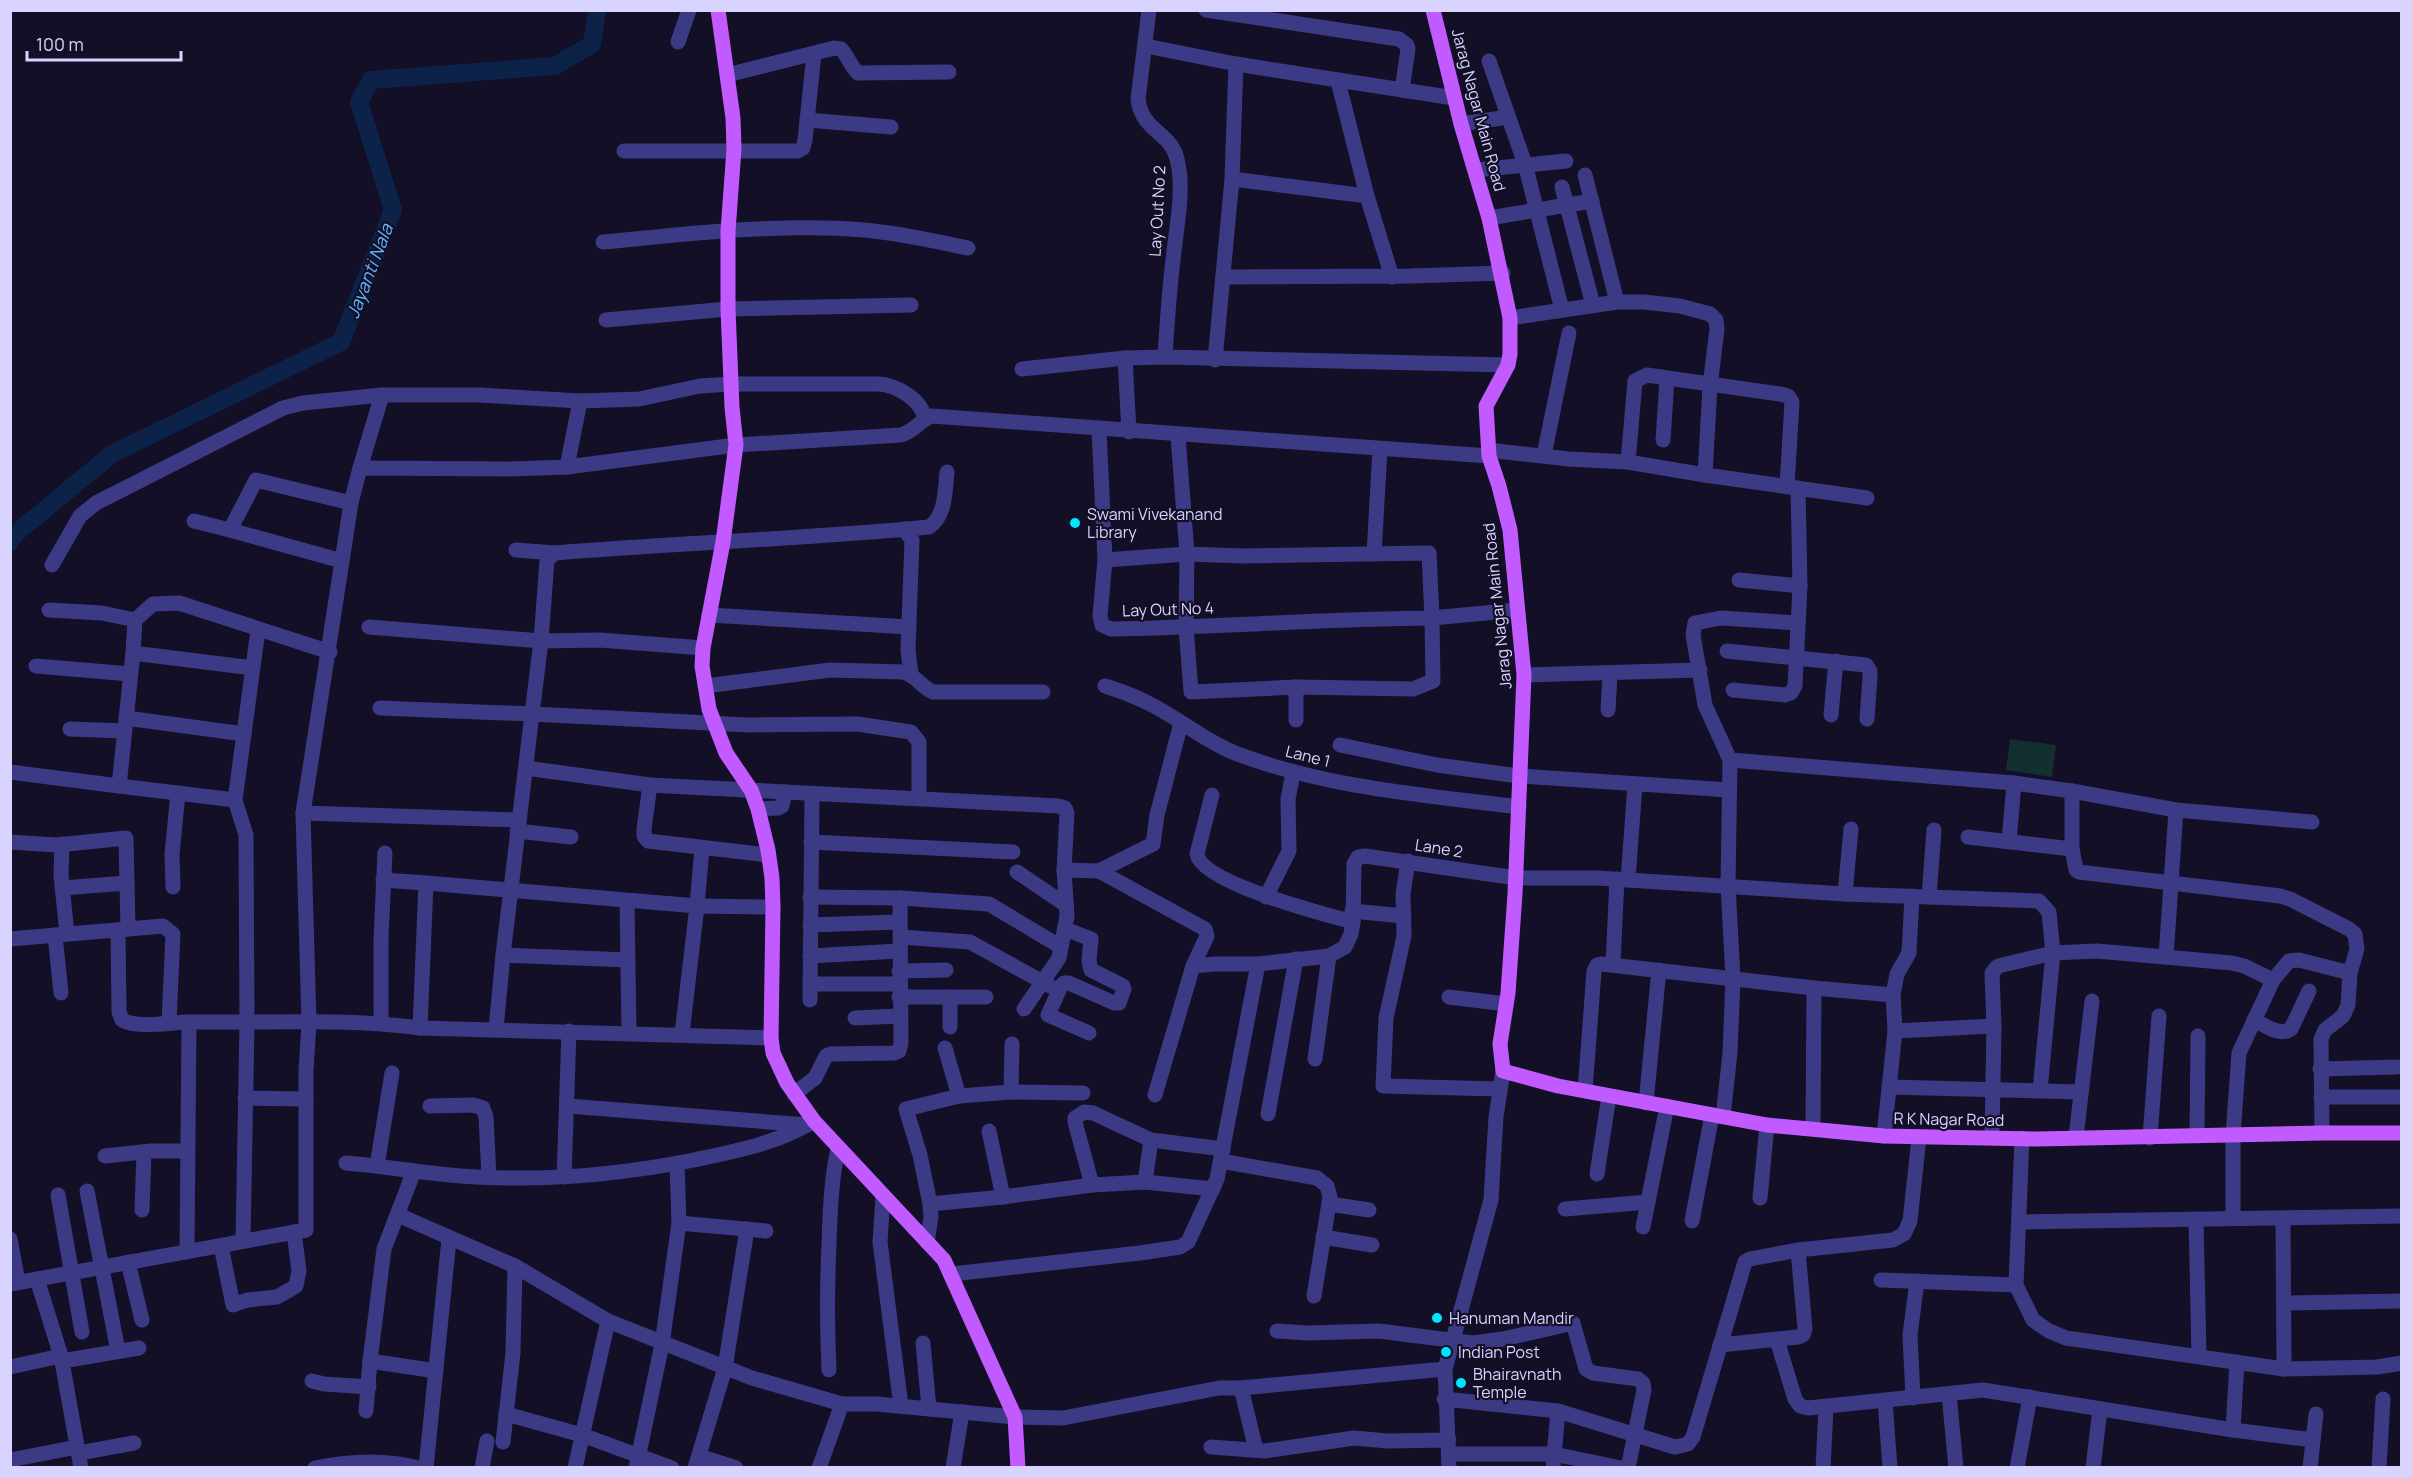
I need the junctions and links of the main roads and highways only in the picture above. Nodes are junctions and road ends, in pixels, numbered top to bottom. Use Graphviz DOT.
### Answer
graph roads {
  1 [pos="718,10"];
  2 [pos="1433,10"];
  3 [pos="1503,1071"];
  4 [pos="2402,1133"];
  5 [pos="1018,1467"];
  1 -- 5 [label="main road"];
  2 -- 3 [label="main road, Jarag Nagar Main Road"];
  3 -- 4 [label="main road, R K Nagar Road"];
}
